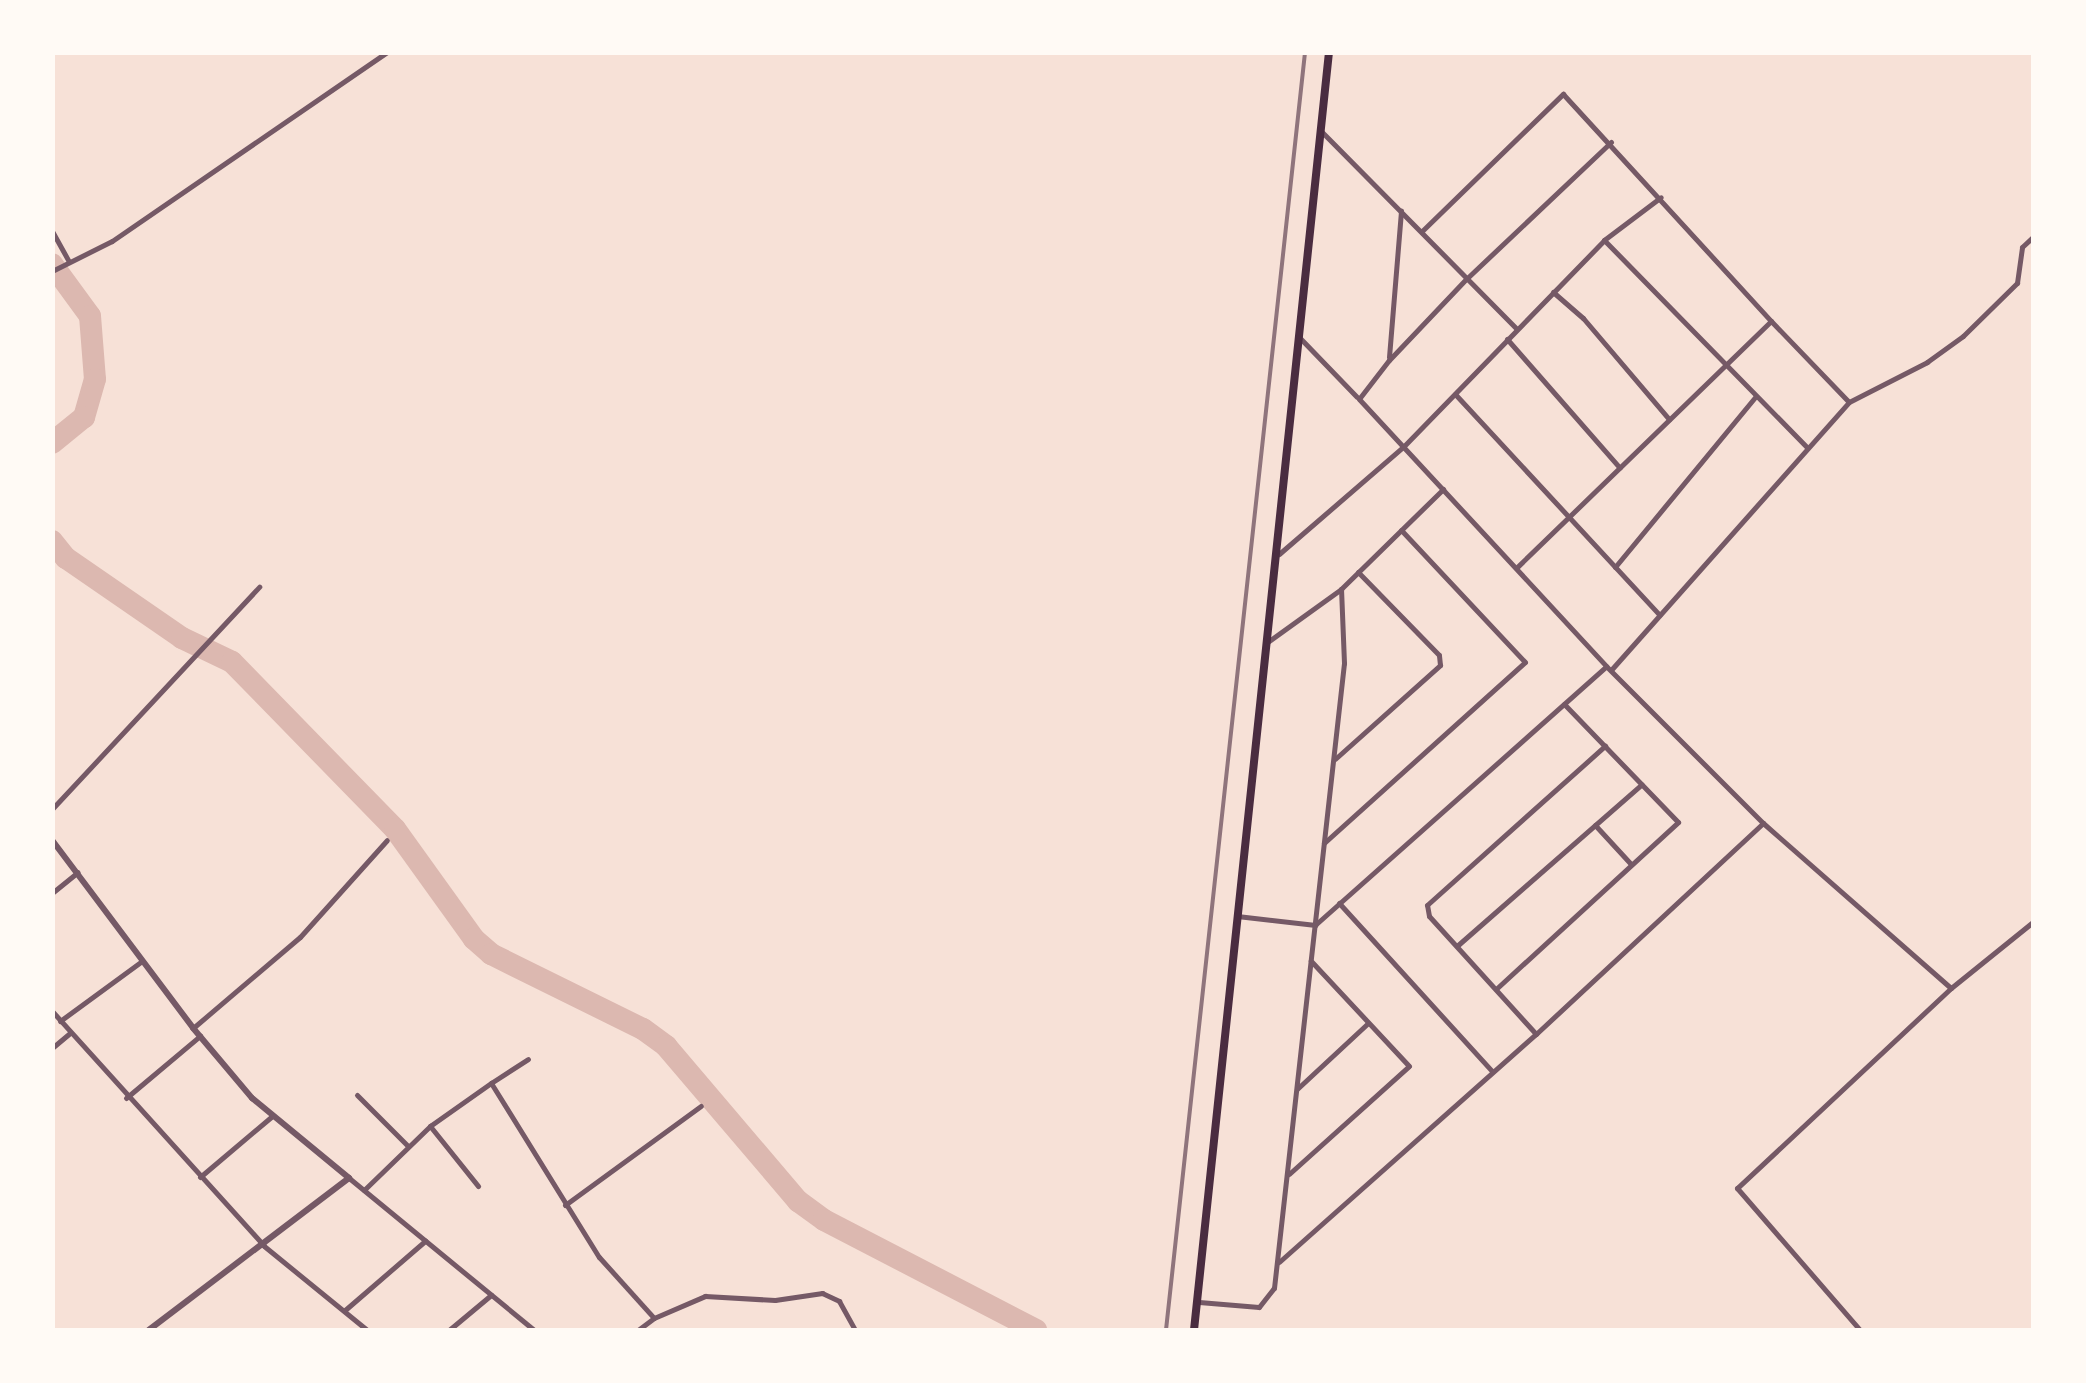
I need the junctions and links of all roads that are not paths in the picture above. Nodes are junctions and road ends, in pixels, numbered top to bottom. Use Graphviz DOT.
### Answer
graph roads {
  1 [pos="387,52"];
  2 [pos="1329,52"];
  3 [pos="1321,131"];
  4 [pos="1610,142"];
  5 [pos="1661,197"];
  6 [pos="1401,210"];
  7 [pos="52,231"];
  8 [pos="1422,231"];
  9 [pos="2034,236"];
  10 [pos="1604,240"];
  11 [pos="67,262"];
  12 [pos="52,270"];
  13 [pos="1466,279"];
  14 [pos="1554,292"];
  15 [pos="1772,321"];
  16 [pos="1516,328"];
  17 [pos="1299,337"];
  18 [pos="1507,339"];
  19 [pos="1389,360"];
  20 [pos="1726,368"];
  21 [pos="1455,394"];
  22 [pos="1756,397"];
  23 [pos="1359,400"];
  24 [pos="1849,402"];
  25 [pos="1670,420"];
  26 [pos="1404,446"];
  27 [pos="1806,446"];
  28 [pos="1620,468"];
  29 [pos="1443,489"];
  30 [pos="1570,518"];
  31 [pos="1400,530"];
  32 [pos="1279,554"];
  33 [pos="1517,567"];
  34 [pos="1616,567"];
  35 [pos="1358,572"];
  36 [pos="258,586"];
  37 [pos="1341,590"];
  38 [pos="1660,615"];
  39 [pos="1267,642"];
  40 [pos="1609,668"];
  41 [pos="1564,704"];
  42 [pos="1605,746"];
  43 [pos="1333,761"];
  44 [pos="1642,784"];
  45 [pos="52,809"];
  46 [pos="1762,823"];
  47 [pos="1594,825"];
  48 [pos="52,840"];
  49 [pos="387,840"];
  50 [pos="1324,843"];
  51 [pos="1631,864"];
  52 [pos="78,872"];
  53 [pos="52,893"];
  54 [pos="1339,904"];
  55 [pos="1238,916"];
  56 [pos="2034,921"];
  57 [pos="1315,925"];
  58 [pos="1458,945"];
  59 [pos="142,961"];
  60 [pos="1311,961"];
  61 [pos="1951,988"];
  62 [pos="1496,989"];
  63 [pos="52,1010"];
  64 [pos="60,1020"];
  65 [pos="1368,1023"];
  66 [pos="193,1028"];
  67 [pos="70,1033"];
  68 [pos="1536,1034"];
  69 [pos="200,1036"];
  70 [pos="52,1048"];
  71 [pos="528,1059"];
  72 [pos="1492,1070"];
  73 [pos="491,1083"];
  74 [pos="1296,1090"];
  75 [pos="357,1095"];
  76 [pos="126,1098"];
  77 [pos="701,1106"];
  78 [pos="271,1117"];
  79 [pos="430,1126"];
  80 [pos="409,1146"];
  81 [pos="200,1176"];
  82 [pos="1286,1176"];
  83 [pos="349,1178"];
  84 [pos="478,1186"];
  85 [pos="364,1190"];
  86 [pos="566,1205"];
  87 [pos="425,1241"];
  88 [pos="264,1246"];
  89 [pos="1276,1264"];
  90 [pos="491,1295"];
  91 [pos="1196,1302"];
  92 [pos="344,1310"];
  93 [pos="654,1318"];
  94 [pos="148,1330"];
  95 [pos="367,1330"];
  96 [pos="449,1330"];
  97 [pos="534,1330"];
  98 [pos="638,1330"];
  99 [pos="856,1330"];
  100 [pos="1194,1330"];
  101 [pos="1860,1330"];
  1 -- 11 [label="street"];
  2 -- 3 [label="main road"];
  3 -- 6 [label="street"];
  3 -- 17 [label="main road"];
  4 -- 5 [label="street"];
  4 -- 8 [label="street"];
  4 -- 13 [label="street"];
  5 -- 10 [label="street"];
  5 -- 15 [label="street"];
  6 -- 8 [label="street"];
  6 -- 19 [label="street"];
  7 -- 11 [label="street"];
  8 -- 13 [label="street"];
  9 -- 24 [label="street"];
  10 -- 14 [label="street"];
  10 -- 20 [label="street"];
  11 -- 12 [label="street"];
  13 -- 16 [label="street"];
  13 -- 19 [label="street"];
  14 -- 16 [label="street"];
  14 -- 25 [label="street"];
  15 -- 20 [label="street"];
  15 -- 24 [label="street"];
  16 -- 18 [label="street"];
  17 -- 23 [label="street"];
  17 -- 32 [label="main road"];
  18 -- 21 [label="street"];
  18 -- 28 [label="street"];
  19 -- 23 [label="street"];
  20 -- 22 [label="street"];
  20 -- 25 [label="street"];
  21 -- 26 [label="street"];
  21 -- 30 [label="street"];
  22 -- 27 [label="street"];
  22 -- 34 [label="street"];
  23 -- 26 [label="street"];
  24 -- 27 [label="street"];
  25 -- 28 [label="street"];
  26 -- 29 [label="street"];
  26 -- 32 [label="street"];
  27 -- 38 [label="street"];
  28 -- 30 [label="street"];
  29 -- 31 [label="street"];
  29 -- 33 [label="street"];
  30 -- 33 [label="street"];
  30 -- 34 [label="street"];
  31 -- 35 [label="street"];
  31 -- 50 [label="street"];
  32 -- 39 [label="main road"];
  33 -- 40 [label="street"];
  34 -- 38 [label="street"];
  35 -- 37 [label="street"];
  35 -- 43 [label="street"];
  36 -- 45 [label="street"];
  37 -- 39 [label="street"];
  37 -- 43 [label="street"];
  38 -- 40 [label="street"];
  39 -- 55 [label="main road"];
  40 -- 41 [label="street"];
  40 -- 46 [label="street"];
  41 -- 42 [label="street"];
  41 -- 54 [label="street"];
  42 -- 44 [label="street"];
  42 -- 58 [label="street"];
  43 -- 50 [label="street"];
  44 -- 47 [label="street"];
  44 -- 51 [label="street"];
  46 -- 61 [label="street"];
  46 -- 68 [label="street"];
  47 -- 51 [label="street"];
  47 -- 58 [label="street"];
  48 -- 52 [label="street"];
  49 -- 66 [label="street"];
  50 -- 57 [label="street"];
  51 -- 62 [label="street"];
  52 -- 53 [label="street"];
  52 -- 59 [label="street"];
  54 -- 57 [label="street"];
  54 -- 72 [label="street"];
  55 -- 57 [label="street"];
  55 -- 91 [label="main road"];
  56 -- 61 [label="street"];
  57 -- 60 [label="street"];
  58 -- 62 [label="street"];
  59 -- 64 [label="street"];
  59 -- 66 [label="street"];
  60 -- 65 [label="street"];
  60 -- 74 [label="street"];
  61 -- 101 [label="street"];
  62 -- 68 [label="street"];
  63 -- 64 [label="street"];
  64 -- 67 [label="street"];
  65 -- 74 [label="street"];
  65 -- 82 [label="street"];
  66 -- 69 [label="street"];
  67 -- 70 [label="street"];
  67 -- 76 [label="street"];
  68 -- 72 [label="street"];
  69 -- 76 [label="street"];
  69 -- 78 [label="street"];
  71 -- 73 [label="street"];
  72 -- 89 [label="street"];
  73 -- 79 [label="street"];
  73 -- 86 [label="street"];
  74 -- 82 [label="street"];
  75 -- 80 [label="street"];
  76 -- 81 [label="street"];
  77 -- 86 [label="street"];
  78 -- 81 [label="street"];
  78 -- 83 [label="street"];
  79 -- 80 [label="street"];
  79 -- 84 [label="street"];
  80 -- 85 [label="street"];
  81 -- 88 [label="street"];
  82 -- 89 [label="street"];
  83 -- 85 [label="street"];
  83 -- 88 [label="street"];
  85 -- 87 [label="street"];
  86 -- 93 [label="street"];
  87 -- 90 [label="street"];
  87 -- 92 [label="street"];
  88 -- 92 [label="street"];
  88 -- 94 [label="street"];
  89 -- 91 [label="street"];
  90 -- 96 [label="street"];
  90 -- 97 [label="street"];
  91 -- 100 [label="main road"];
  92 -- 95 [label="street"];
  93 -- 98 [label="street"];
  93 -- 99 [label="street"];
}
